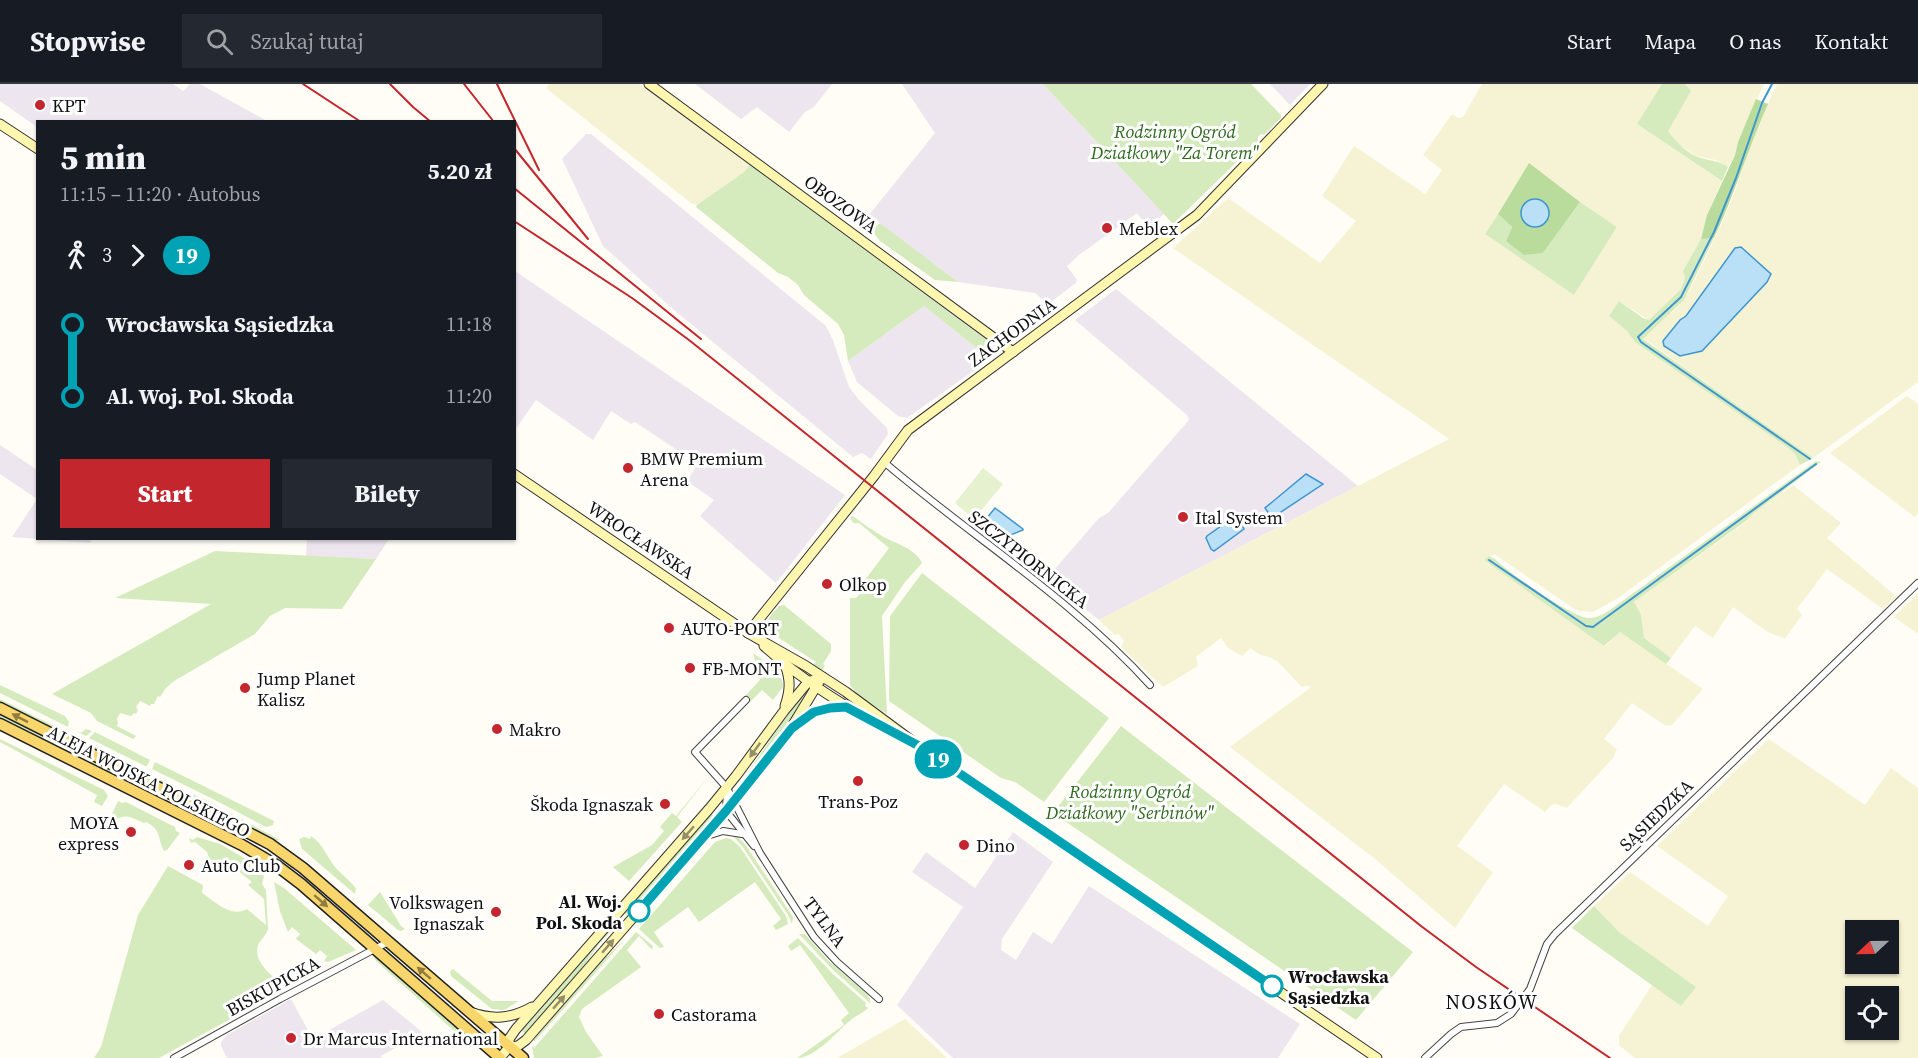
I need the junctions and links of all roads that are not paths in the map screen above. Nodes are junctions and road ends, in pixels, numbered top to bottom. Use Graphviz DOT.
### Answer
graph roads {
  1 [pos="649,84"];
  2 [pos="1323,84"];
  3 [pos="0,124"];
  4 [pos="36,148"];
  5 [pos="1013,352"];
  6 [pos="884,462"];
  7 [pos="516,475"];
  8 [pos="1918,583"];
  9 [pos="748,633"];
  10 [pos="785,665"];
  11 [pos="822,677"];
  12 [pos="812,685"];
  13 [pos="1150,685"];
  14 [pos="746,700"];
  15 [pos="846,707"];
  16 [pos="0,708"];
  17 [pos="783,711"];
  18 [pos="0,724"];
  19 [pos="792,728"];
  20 [pos="919,746"];
  21 [pos="727,788"];
  22 [pos="734,802"];
  23 [pos="726,811"];
  24 [pos="742,834"];
  25 [pos="704,838"];
  26 [pos="760,853"];
  27 [pos="388,942"];
  28 [pos="375,948"];
  29 [pos="879,999"];
  30 [pos="539,1003"];
  31 [pos="468,1011"];
  32 [pos="509,1047"];
  33 [pos="174,1058"];
  34 [pos="500,1058"];
  35 [pos="523,1058"];
  36 [pos="1377,1058"];
  37 [pos="1425,1058"];
  1 -- 5 [label="street, OBOZOWA"];
  2 -- 5 [label="street, ZACHODNIA"];
  3 -- 4 [label="street"];
  5 -- 6 [label="street, ZACHODNIA"];
  6 -- 9 [label="street, ZACHODNIA"];
  6 -- 13 [label="street, SZCZYPIORNICKA"];
  7 -- 9 [label="street, WROCŁAWSKA"];
  8 -- 37 [label="street, SĄSIEDZKA"];
  9 -- 10 [label="street, WROCŁAWSKA"];
  9 -- 11 [label="street, WROCŁAWSKA"];
  10 -- 12 [label="street, WROCŁAWSKA"];
  10 -- 17 [label="street"];
  11 -- 12 [label="street"];
  11 -- 20 [label="street, WROCŁAWSKA"];
  12 -- 15 [label="street, WROCŁAWSKA"];
  12 -- 17 [label="street"];
  12 -- 19 [label="street"];
  14 -- 21 [label="street, TYLNA"];
  15 -- 19 [label="street"];
  15 -- 20 [label="street, WROCŁAWSKA"];
  27 -- 16 [label="main road, ALEJA WOJSKA POLSKIEGO, one-way"];
  17 -- 21 [label="street, one-way"];
  18 -- 28 [label="main road, ALEJA WOJSKA POLSKIEGO, one-way"];
  19 -- 22 [label="street"];
  20 -- 36 [label="street, WROCŁAWSKA"];
  21 -- 22 [label="street, TYLNA"];
  21 -- 23 [label="street"];
  21 -- 30 [label="street, one-way"];
  22 -- 23 [label="street"];
  22 -- 26 [label="street, TYLNA"];
  23 -- 24 [label="street, TYLNA"];
  23 -- 25 [label="street"];
  24 -- 25 [label="street"];
  24 -- 26 [label="street, TYLNA"];
  32 -- 25 [label="street, one-way"];
  26 -- 29 [label="street, TYLNA"];
  27 -- 28 [label="street, BISKUPICKA"];
  31 -- 27 [label="main road, ALEJA WOJSKA POLSKIEGO, one-way"];
  28 -- 33 [label="street, BISKUPICKA"];
  28 -- 34 [label="main road, ALEJA WOJSKA POLSKIEGO"];
  30 -- 31 [label="street"];
  30 -- 32 [label="street"];
  31 -- 32 [label="main road, ALEJA WOJSKA POLSKIEGO"];
  32 -- 34 [label="street"];
  32 -- 35 [label="main road, ALEJA WOJSKA POLSKIEGO"];
}
